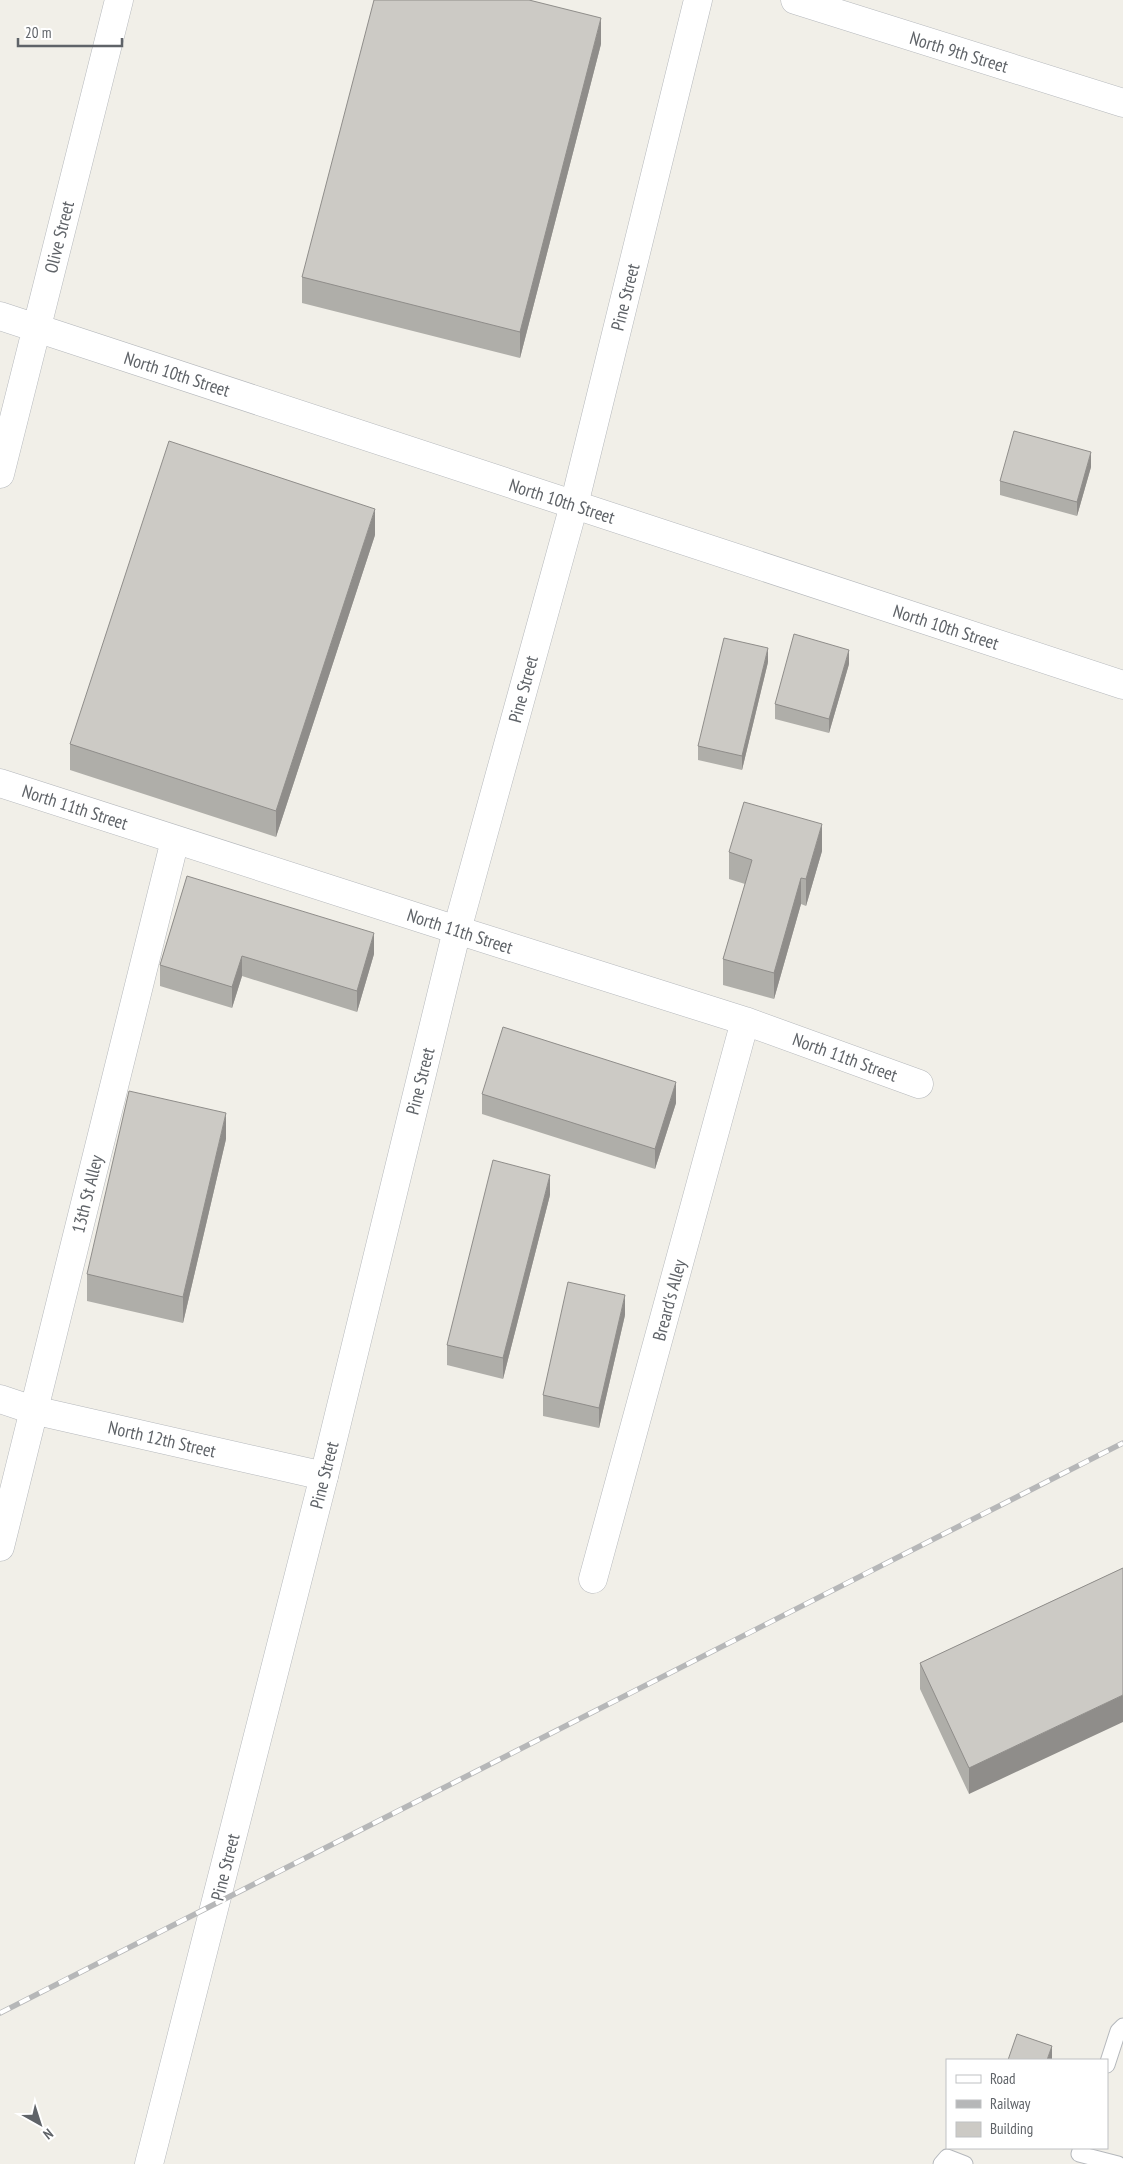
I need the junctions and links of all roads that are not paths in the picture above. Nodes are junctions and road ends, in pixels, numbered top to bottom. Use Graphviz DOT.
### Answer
graph roads {
  1 [pos="119,0"];
  2 [pos="698,0"];
  3 [pos="795,0"];
  4 [pos="1123,103"];
  5 [pos="0,316"];
  6 [pos="36,328"];
  7 [pos="0,474"];
  8 [pos="574,505"];
  9 [pos="1123,685"];
  10 [pos="0,783"];
  11 [pos="175,840"];
  12 [pos="457,930"];
  13 [pos="746,1021"];
  14 [pos="919,1084"];
  15 [pos="0,1399"];
  16 [pos="33,1410"];
  17 [pos="324,1476"];
  18 [pos="0,1547"];
  19 [pos="594,1579"];
  20 [pos="1123,2026"];
  21 [pos="1108,2063"];
  22 [pos="1081,2149"];
  23 [pos="1097,2161"];
  24 [pos="150,2164"];
  25 [pos="941,2164"];
  26 [pos="965,2164"];
  27 [pos="1118,2164"];
  1 -- 6 [label="street, Olive Street"];
  2 -- 8 [label="street, Pine Street"];
  3 -- 4 [label="street, North 9th Street"];
  5 -- 6 [label="street, North 10th Street"];
  6 -- 7 [label="street, Olive Street"];
  6 -- 8 [label="street, North 10th Street"];
  8 -- 9 [label="street, North 10th Street"];
  8 -- 12 [label="street, Pine Street"];
  10 -- 11 [label="street, North 11th Street"];
  11 -- 12 [label="street, North 11th Street"];
  11 -- 16 [label="street, 13th St Alley"];
  12 -- 13 [label="street, North 11th Street"];
  12 -- 17 [label="street, Pine Street"];
  13 -- 14 [label="street, North 11th Street"];
  13 -- 19 [label="street, Breard's Alley"];
  15 -- 16 [label="street, North 12th Street"];
  16 -- 17 [label="street, North 12th Street"];
  16 -- 18 [label="street, 13th St Alley"];
  17 -- 24 [label="street, Pine Street"];
  20 -- 21 [label="lane"];
  22 -- 23 [label="lane"];
  23 -- 27 [label="lane"];
  25 -- 26 [label="lane"];
}
